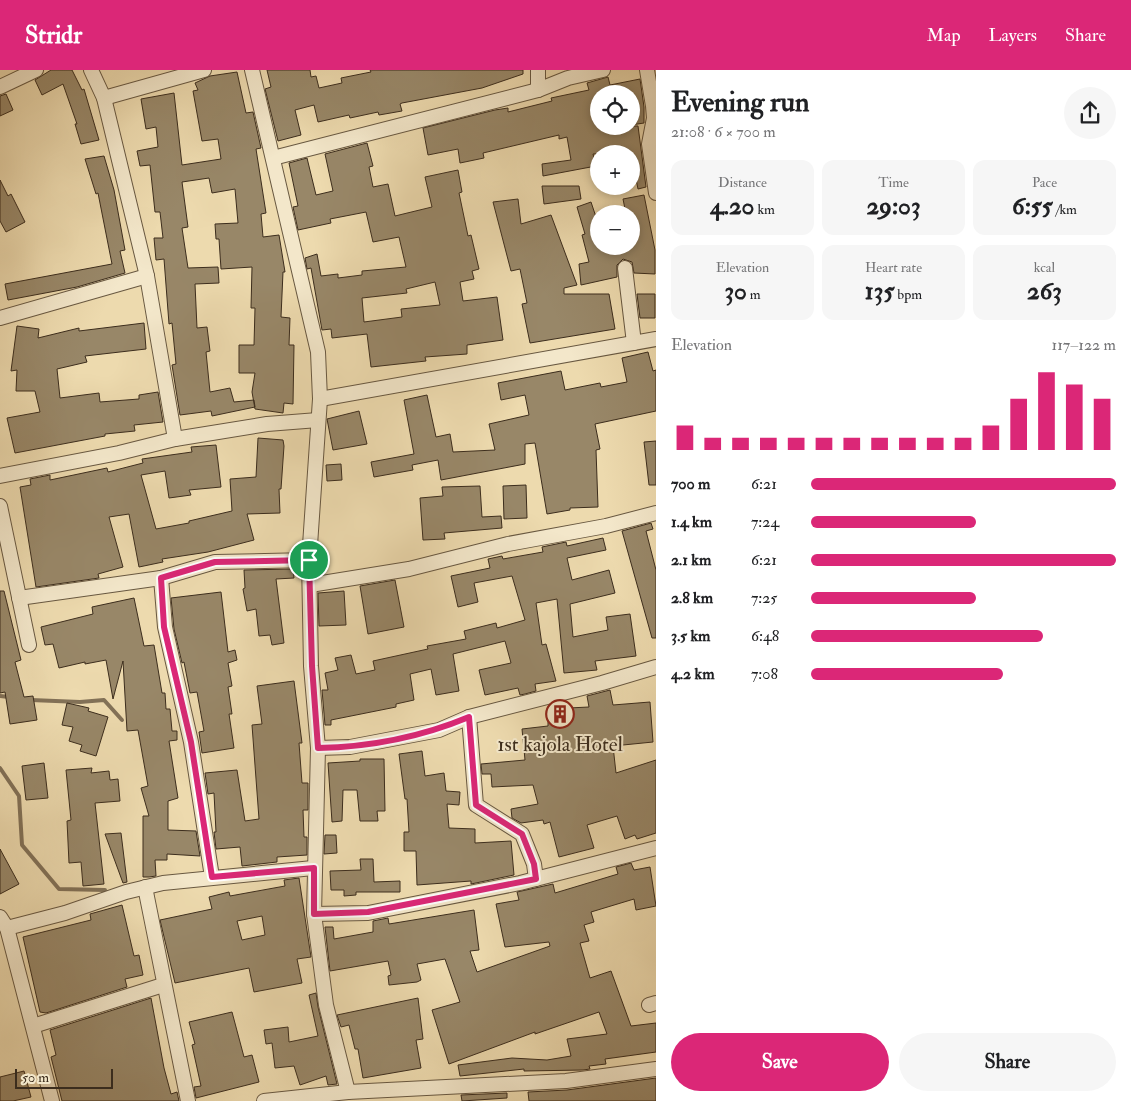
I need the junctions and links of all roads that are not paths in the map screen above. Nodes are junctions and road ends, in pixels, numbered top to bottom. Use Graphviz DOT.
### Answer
graph roads {
  1 [pos="36,70"];
  2 [pos="92,70"];
  3 [pos="204,70"];
  4 [pos="252,70"];
  5 [pos="538,70"];
  6 [pos="603,70"];
  7 [pos="647,70"];
  8 [pos="0,87"];
  9 [pos="538,90"];
  10 [pos="104,98"];
  11 [pos="273,158"];
  12 [pos="656,192"];
  13 [pos="625,268"];
  14 [pos="147,276"];
  15 [pos="0,318"];
  16 [pos="656,339"];
  17 [pos="634,343"];
  18 [pos="320,400"];
  19 [pos="318,420"];
  20 [pos="175,439"];
  21 [pos="0,476"];
  22 [pos="0,506"];
  23 [pos="656,513"];
  24 [pos="309,560"];
  25 [pos="161,578"];
  26 [pos="310,585"];
  27 [pos="20,598"];
  28 [pos="29,645"];
  29 [pos="656,667"];
  30 [pos="469,717"];
  31 [pos="318,748"];
  32 [pos="656,848"];
  33 [pos="314,868"];
  34 [pos="212,877"];
  35 [pos="536,879"];
  36 [pos="145,887"];
  37 [pos="314,914"];
  38 [pos="3,923"];
  39 [pos="163,984"];
  40 [pos="33,1026"];
  41 [pos="656,1069"];
  42 [pos="348,1092"];
  43 [pos="52,1101"];
  44 [pos="188,1101"];
  45 [pos="264,1101"];
  1 -- 8 [label="street"];
  2 -- 10 [label="street"];
  3 -- 10 [label="street"];
  4 -- 11 [label="street"];
  5 -- 9 [label="street"];
  6 -- 9 [label="street"];
  7 -- 12 [label="street"];
  9 -- 11 [label="street"];
  10 -- 14 [label="street"];
  11 -- 18 [label="street"];
  13 -- 17 [label="street"];
  14 -- 15 [label="street"];
  14 -- 20 [label="street"];
  16 -- 17 [label="street"];
  17 -- 18 [label="street"];
  18 -- 19 [label="street"];
  19 -- 20 [label="street"];
  19 -- 24 [label="street"];
  20 -- 21 [label="street"];
  22 -- 27 [label="street"];
  23 -- 26 [label="street"];
  24 -- 25 [label="street"];
  24 -- 26 [label="street"];
  25 -- 27 [label="street"];
  25 -- 34 [label="street"];
  26 -- 31 [label="street"];
  27 -- 28 [label="street"];
  29 -- 30 [label="street"];
  30 -- 31 [label="street"];
  30 -- 35 [label="street"];
  31 -- 33 [label="street"];
  32 -- 35 [label="street"];
  33 -- 34 [label="street"];
  33 -- 37 [label="street"];
  34 -- 36 [label="street"];
  35 -- 37 [label="street"];
  36 -- 38 [label="street"];
  36 -- 39 [label="street"];
  37 -- 42 [label="street"];
  38 -- 40 [label="street"];
  39 -- 40 [label="street"];
  39 -- 44 [label="street"];
  40 -- 43 [label="street"];
  41 -- 42 [label="street"];
  42 -- 45 [label="street"];
}
